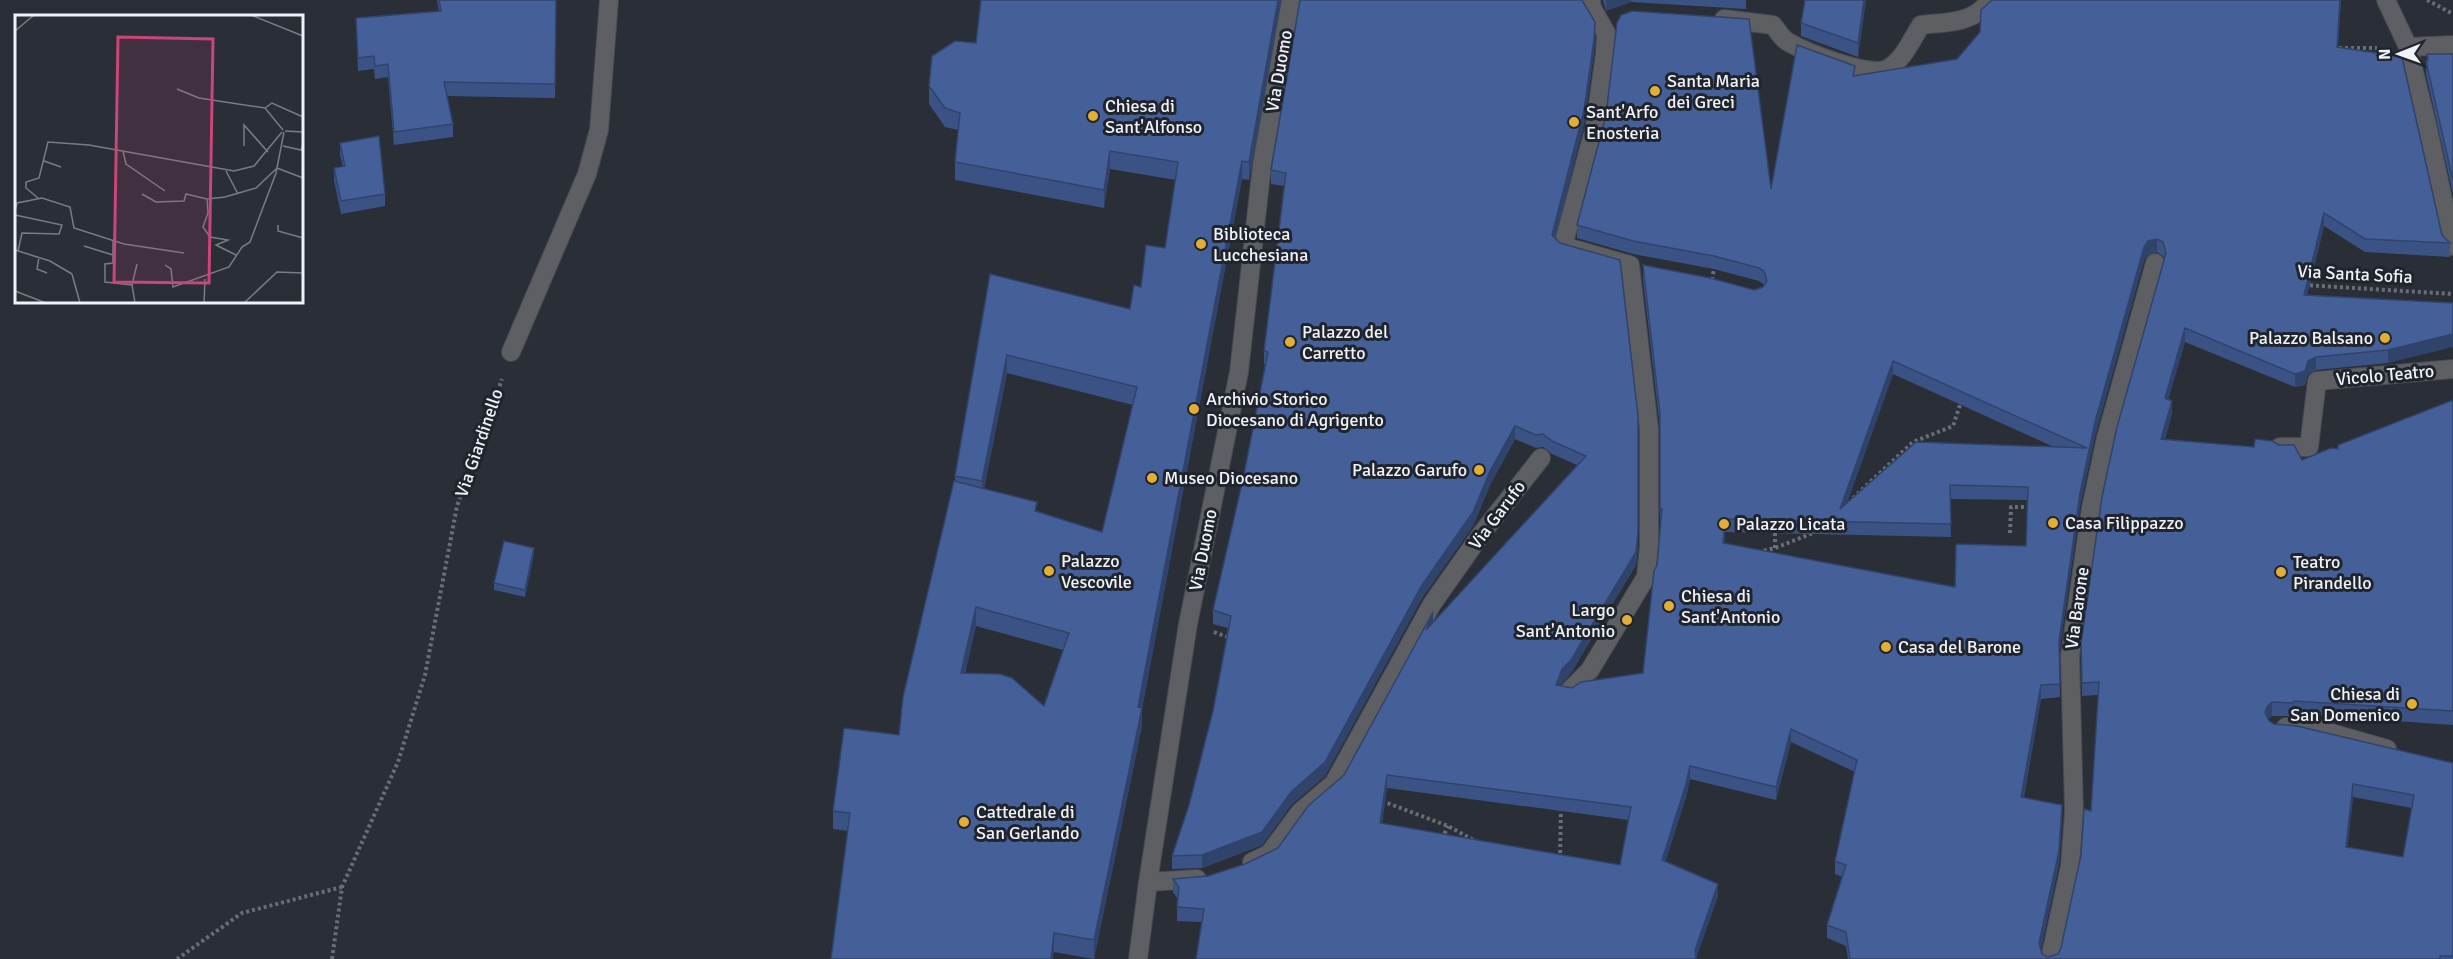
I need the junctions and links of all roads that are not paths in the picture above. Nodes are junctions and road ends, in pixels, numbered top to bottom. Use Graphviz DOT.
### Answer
graph roads {
  1 [pos="609,0"];
  2 [pos="1291,0"];
  3 [pos="1591,0"];
  4 [pos="1990,0"];
  5 [pos="2386,0"];
  6 [pos="1621,16"];
  7 [pos="1707,18"];
  8 [pos="1606,33"];
  9 [pos="2453,45"];
  10 [pos="2408,47"];
  11 [pos="2453,246"];
  12 [pos="2155,263"];
  13 [pos="1630,265"];
  14 [pos="1653,269"];
  15 [pos="511,352"];
  16 [pos="2453,369"];
  17 [pos="2280,447"];
  18 [pos="1541,458"];
  19 [pos="1570,690"];
  20 [pos="2276,726"];
  21 [pos="2408,754"];
  22 [pos="1231,870"];
  23 [pos="1213,876"];
  24 [pos="1148,882"];
  25 [pos="1138,959"];
  26 [pos="2050,959"];
  1 -- 15 [label="street"];
  2 -- 24 [label="street, Via Duomo"];
  3 -- 8 [label="street"];
  4 -- 7 [label="street"];
  5 -- 10 [label="street"];
  6 -- 8 [label="street"];
  8 -- 13 [label="street"];
  9 -- 10 [label="street"];
  10 -- 11 [label="street"];
  12 -- 26 [label="street, Via Barone"];
  13 -- 14 [label="street"];
  13 -- 19 [label="street"];
  16 -- 17 [label="street, Vicolo Teatro"];
  18 -- 22 [label="street, Via Garufo"];
  20 -- 21 [label="street"];
  23 -- 24 [label="street"];
  24 -- 25 [label="street, Via Duomo"];
}
